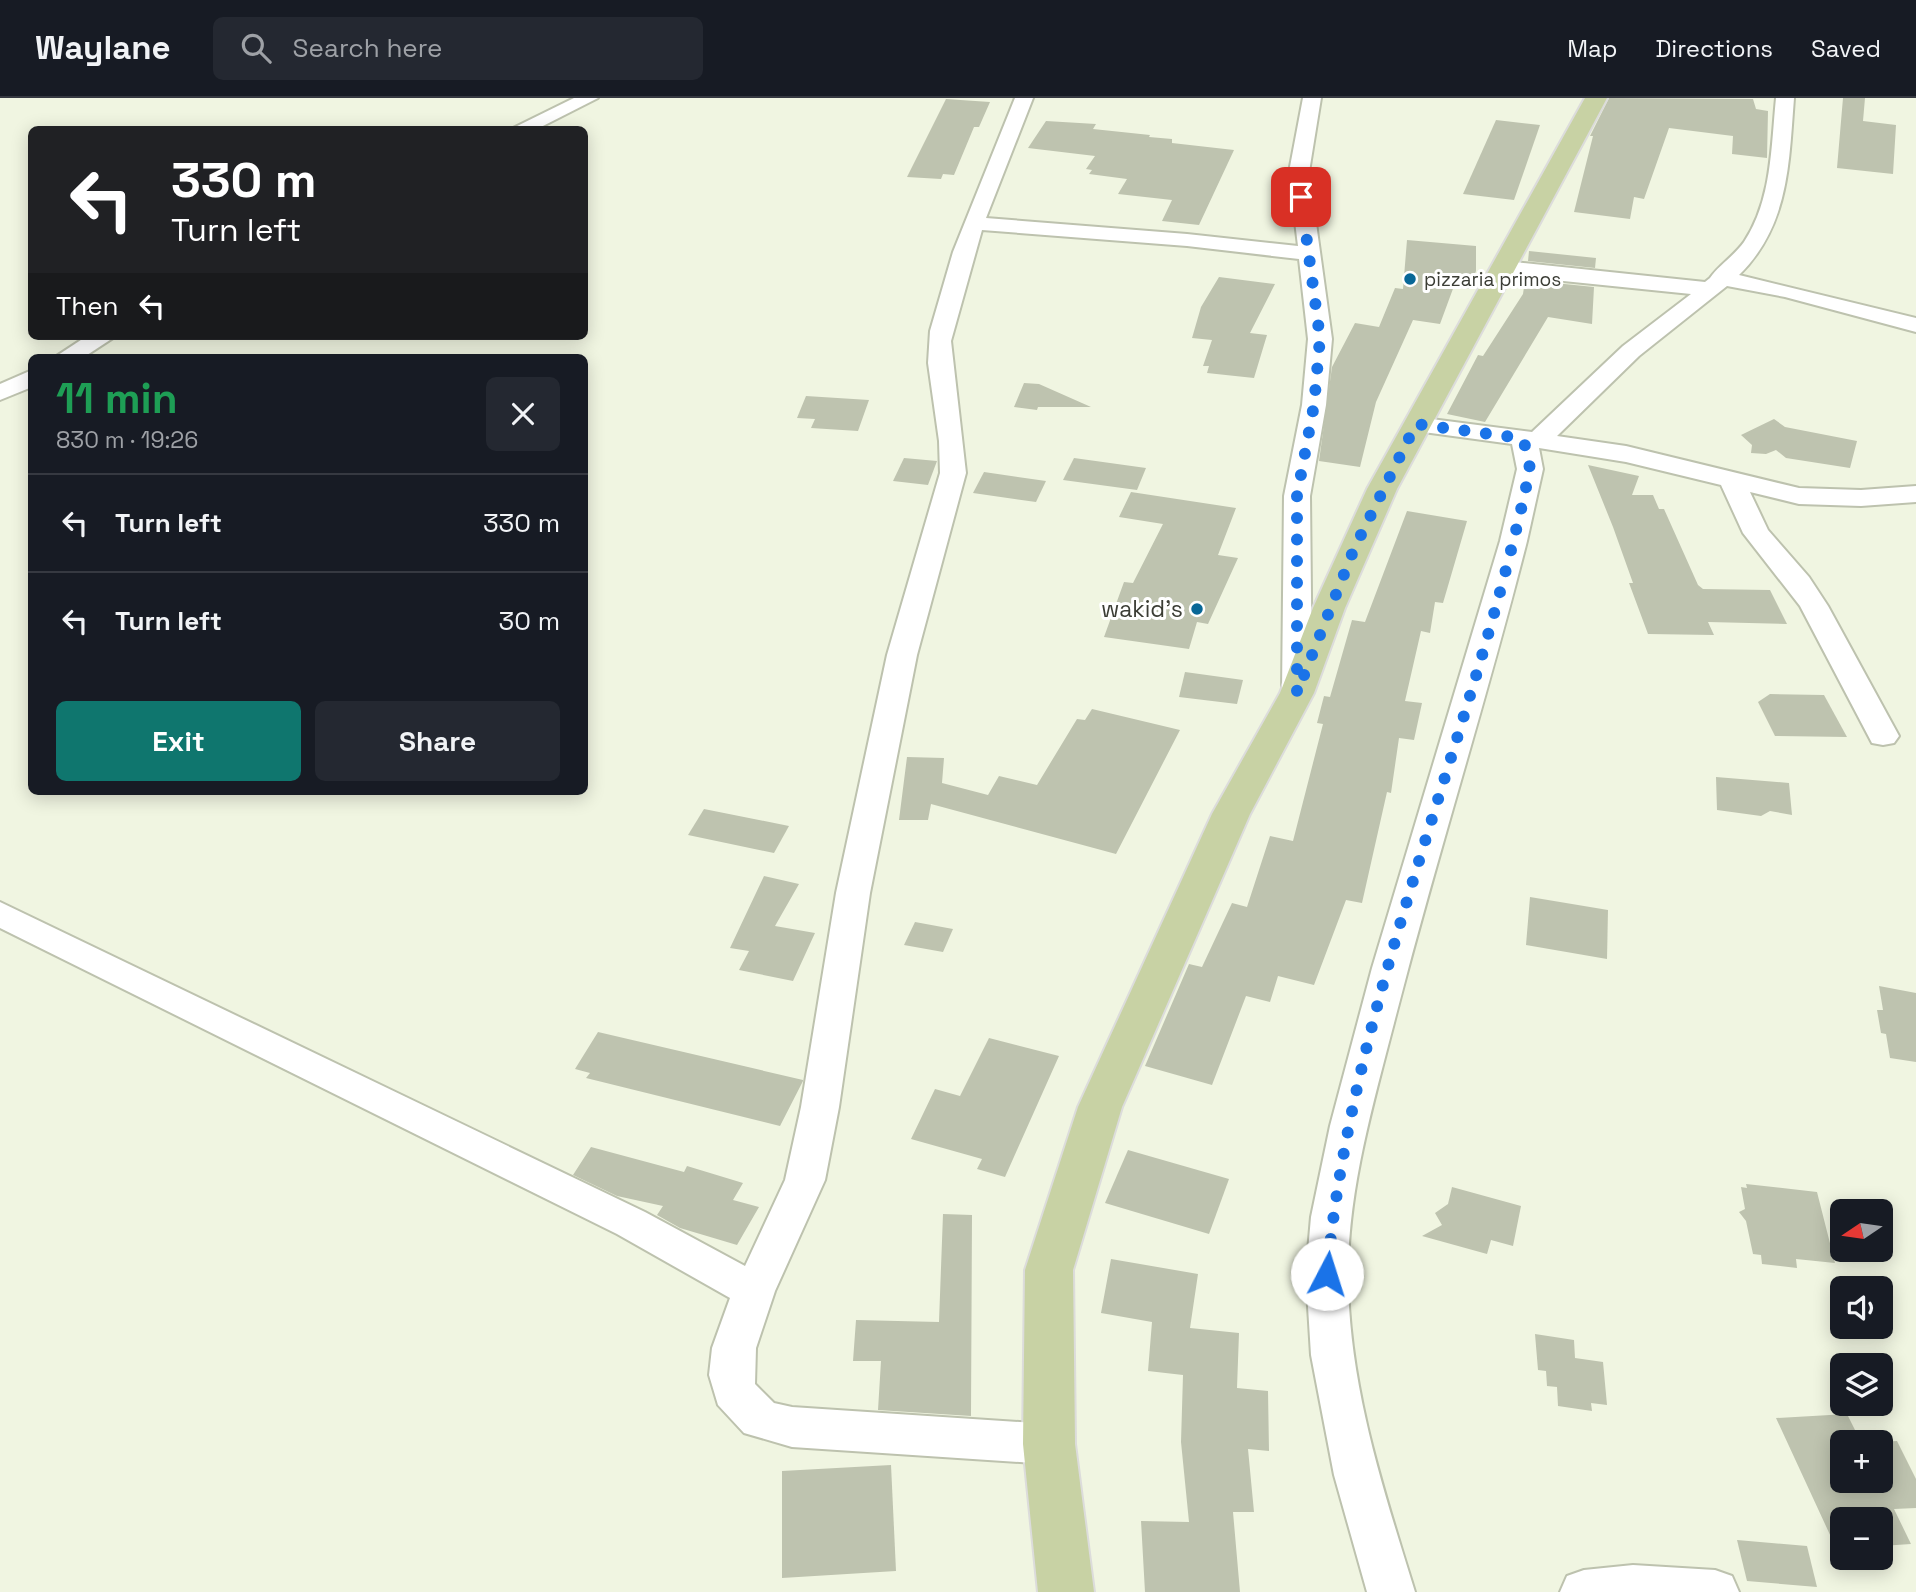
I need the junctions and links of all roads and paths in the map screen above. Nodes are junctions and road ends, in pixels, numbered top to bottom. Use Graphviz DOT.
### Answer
graph roads {
  1 [pos="589,98"];
  2 [pos="1024,98"];
  3 [pos="1312,98"];
  4 [pos="1596,98"];
  5 [pos="1785,98"];
  6 [pos="527,126"];
  7 [pos="974,223"];
  8 [pos="1309,254"];
  9 [pos="1504,268"];
  10 [pos="1715,284"];
  11 [pos="1916,325"];
  12 [pos="97,340"];
  13 [pos="72,354"];
  14 [pos="28,379"];
  15 [pos="0,393"];
  16 [pos="1416,424"];
  17 [pos="1529,438"];
  18 [pos="1731,480"];
  19 [pos="1916,494"];
  20 [pos="1297,693"];
  21 [pos="1883,736"];
  22 [pos="0,914"];
  23 [pos="754,1291"];
  24 [pos="1049,1444"];
  25 [pos="1066,1592"];
  26 [pos="1391,1592"];
  27 [pos="1584,1592"];
  28 [pos="1715,1592"];
  1 -- 6 [label="street"];
  2 -- 7 [label="street"];
  3 -- 8 [label="street"];
  4 -- 9 [label="main road"];
  5 -- 10 [label="street"];
  7 -- 8 [label="street"];
  7 -- 23 [label="street"];
  8 -- 20 [label="street"];
  9 -- 10 [label="street"];
  9 -- 16 [label="main road"];
  10 -- 11 [label="street"];
  10 -- 17 [label="street"];
  12 -- 13 [label="street"];
  14 -- 15 [label="street"];
  16 -- 17 [label="street"];
  16 -- 20 [label="main road"];
  17 -- 18 [label="street"];
  17 -- 26 [label="street"];
  18 -- 19 [label="street"];
  18 -- 21 [label="street"];
  20 -- 24 [label="main road"];
  22 -- 23 [label="street"];
  23 -- 24 [label="street"];
  24 -- 25 [label="main road"];
  27 -- 28 [label="street"];
}
